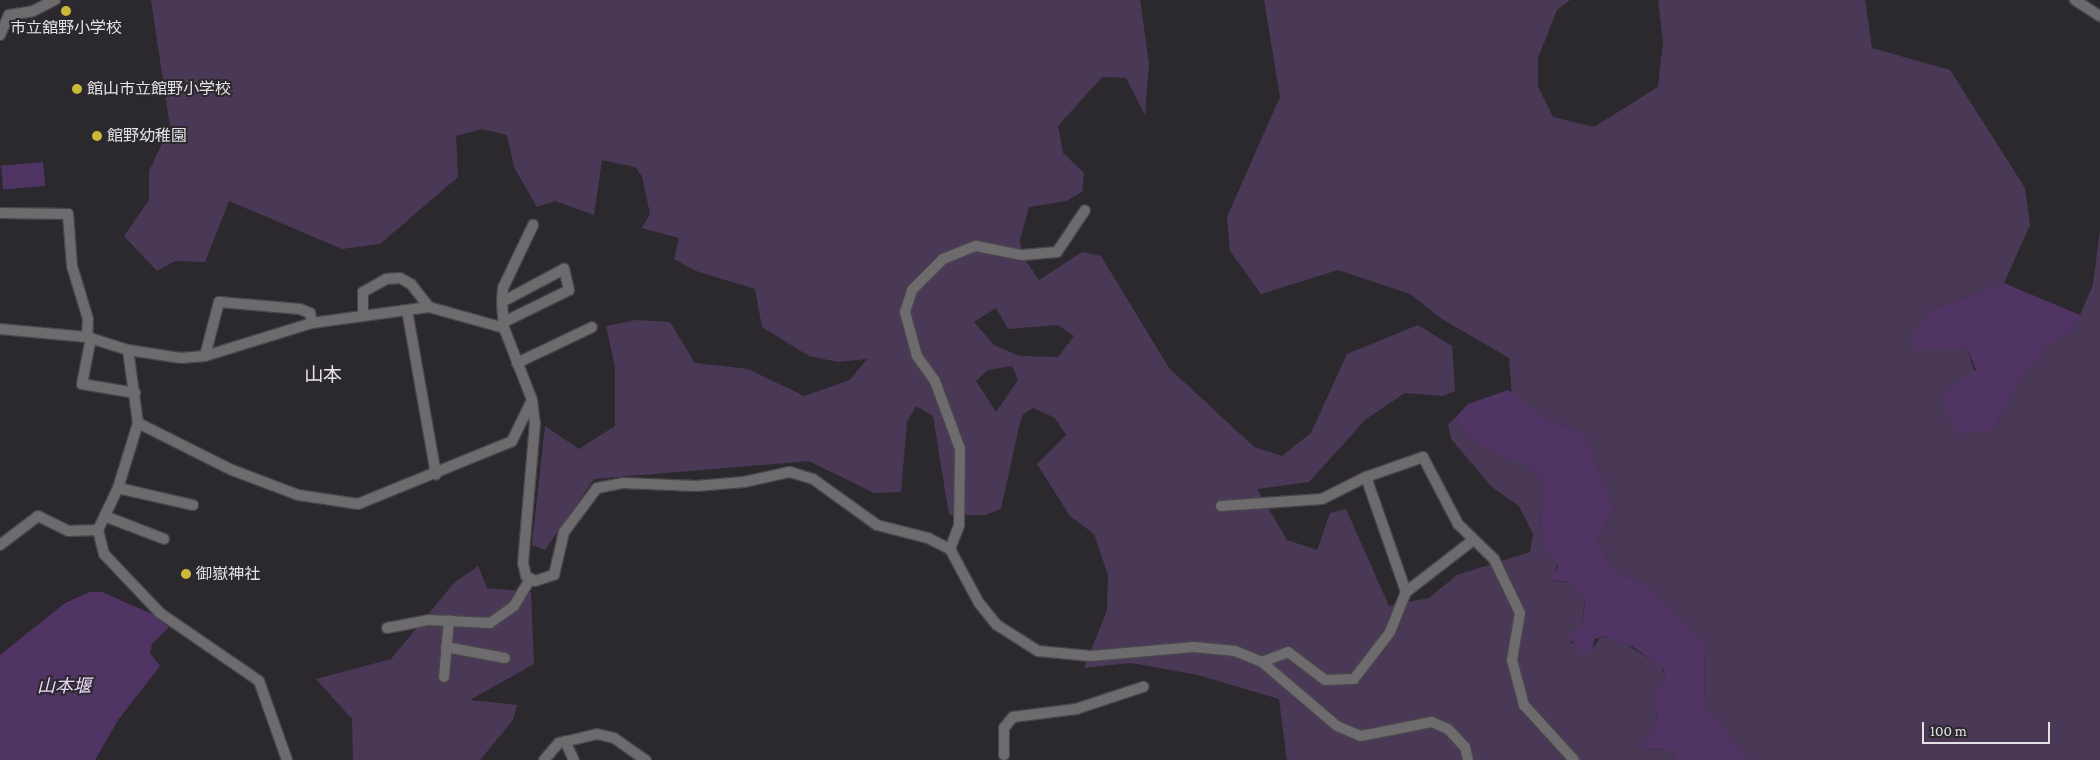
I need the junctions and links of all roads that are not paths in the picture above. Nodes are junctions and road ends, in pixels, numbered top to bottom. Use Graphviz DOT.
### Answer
graph roads {
  1 [pos="55,0"];
  2 [pos="2075,0"];
  3 [pos="2100,16"];
  4 [pos="0,35"];
  5 [pos="1085,210"];
  6 [pos="0,213"];
  7 [pos="532,225"];
  8 [pos="502,302"];
  9 [pos="429,307"];
  10 [pos="407,310"];
  11 [pos="363,316"];
  12 [pos="312,323"];
  13 [pos="504,325"];
  14 [pos="592,327"];
  15 [pos="0,329"];
  16 [pos="89,338"];
  17 [pos="128,350"];
  18 [pos="205,356"];
  19 [pos="517,363"];
  20 [pos="135,393"];
  21 [pos="532,400"];
  22 [pos="138,423"];
  23 [pos="436,474"];
  24 [pos="1366,476"];
  25 [pos="118,488"];
  26 [pos="193,505"];
  27 [pos="1222,506"];
  28 [pos="107,517"];
  29 [pos="98,530"];
  30 [pos="164,539"];
  31 [pos="1472,541"];
  32 [pos="0,545"];
  33 [pos="950,549"];
  34 [pos="530,578"];
  35 [pos="1406,592"];
  36 [pos="448,620"];
  37 [pos="387,628"];
  38 [pos="446,647"];
  39 [pos="505,658"];
  40 [pos="1262,662"];
  41 [pos="444,677"];
  42 [pos="1143,687"];
  43 [pos="565,741"];
  44 [pos="1004,755"];
  45 [pos="287,760"];
  46 [pos="544,760"];
  47 [pos="574,760"];
  48 [pos="646,760"];
  49 [pos="1468,760"];
  50 [pos="1574,760"];
  1 -- 4 [label="street"];
  2 -- 3 [label="street"];
  5 -- 33 [label="street"];
  6 -- 16 [label="street"];
  7 -- 8 [label="street"];
  8 -- 13 [label="street"];
  8 -- 13 [label="street"];
  9 -- 10 [label="street"];
  9 -- 11 [label="street"];
  9 -- 13 [label="street"];
  10 -- 11 [label="street"];
  10 -- 23 [label="street"];
  11 -- 12 [label="street"];
  12 -- 18 [label="street"];
  12 -- 18 [label="street"];
  13 -- 19 [label="street"];
  14 -- 19 [label="street"];
  15 -- 16 [label="street"];
  16 -- 17 [label="street"];
  16 -- 20 [label="street"];
  17 -- 18 [label="street"];
  17 -- 20 [label="street"];
  19 -- 21 [label="street"];
  20 -- 22 [label="street"];
  21 -- 23 [label="street"];
  21 -- 34 [label="street"];
  22 -- 23 [label="street"];
  22 -- 25 [label="street"];
  24 -- 27 [label="street"];
  24 -- 31 [label="street"];
  24 -- 35 [label="street"];
  25 -- 26 [label="street"];
  25 -- 28 [label="street"];
  28 -- 29 [label="street"];
  28 -- 30 [label="street"];
  29 -- 32 [label="street"];
  29 -- 45 [label="street"];
  31 -- 35 [label="street"];
  31 -- 50 [label="street"];
  33 -- 34 [label="street"];
  33 -- 40 [label="street"];
  34 -- 36 [label="street"];
  35 -- 40 [label="street"];
  36 -- 37 [label="street"];
  36 -- 38 [label="street"];
  38 -- 39 [label="street"];
  38 -- 41 [label="street"];
  40 -- 49 [label="street"];
  42 -- 44 [label="street"];
  43 -- 46 [label="street"];
  43 -- 47 [label="street"];
  43 -- 48 [label="street"];
}
